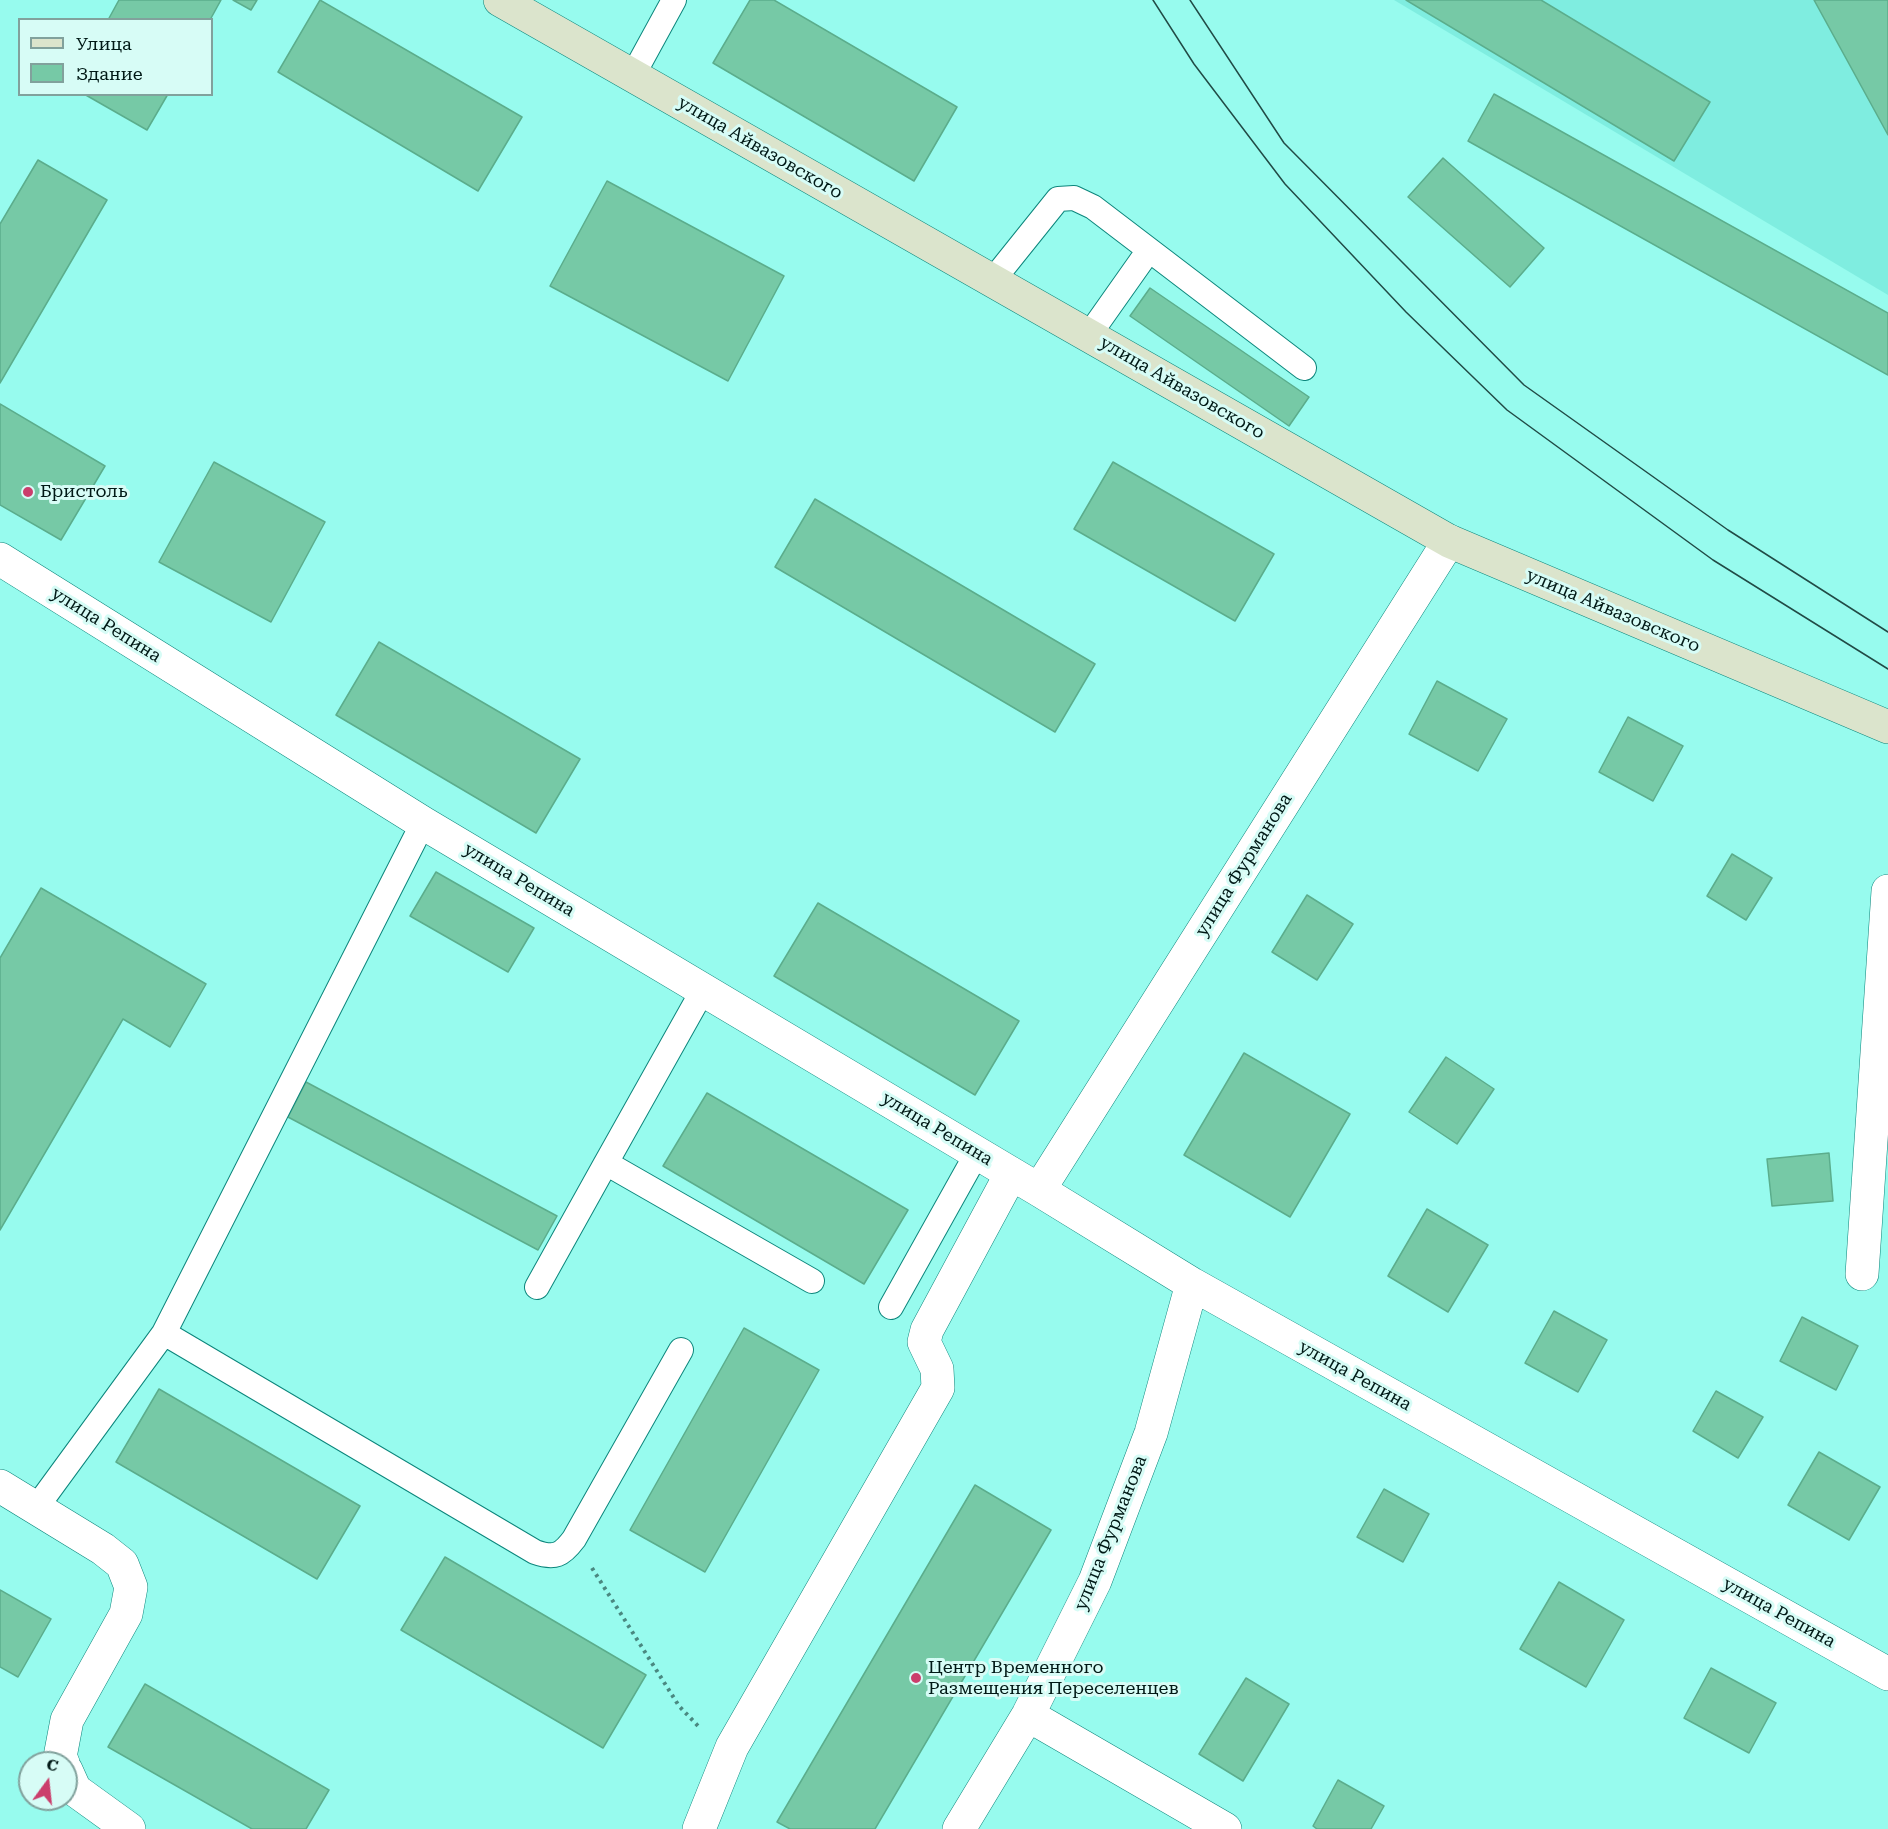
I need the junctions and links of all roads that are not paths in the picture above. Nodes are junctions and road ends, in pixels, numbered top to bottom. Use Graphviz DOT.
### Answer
graph roads {
  1 [pos="500,0"];
  2 [pos="674,0"];
  3 [pos="633,75"];
  4 [pos="1149,250"];
  5 [pos="993,280"];
  6 [pos="1089,335"];
  7 [pos="1304,368"];
  8 [pos="1449,540"];
  9 [pos="0,559"];
  10 [pos="1888,727"];
  11 [pos="423,823"];
  12 [pos="1888,891"];
  13 [pos="703,990"];
  14 [pos="977,1153"];
  15 [pos="606,1164"];
  16 [pos="1011,1174"];
  17 [pos="1039,1190"];
  18 [pos="1862,1274"];
  19 [pos="812,1281"];
  20 [pos="1192,1284"];
  21 [pos="537,1287"];
  22 [pos="891,1307"];
  23 [pos="164,1333"];
  24 [pos="681,1350"];
  25 [pos="0,1486"];
  26 [pos="36,1508"];
  27 [pos="1888,1674"];
  28 [pos="1028,1715"];
  29 [pos="61,1751"];
  30 [pos="78,1792"];
  31 [pos="129,1829"];
  32 [pos="699,1829"];
  33 [pos="959,1829"];
  34 [pos="1226,1829"];
  1 -- 3 [label="street, улица Айвазовского"];
  2 -- 3 [label="lane"];
  3 -- 5 [label="street, улица Айвазовского"];
  4 -- 5 [label="lane"];
  4 -- 6 [label="lane"];
  4 -- 7 [label="lane"];
  5 -- 6 [label="street, улица Айвазовского"];
  6 -- 8 [label="street, улица Айвазовского"];
  8 -- 10 [label="street, улица Айвазовского"];
  8 -- 17 [label="street, улица Фурманова"];
  9 -- 11 [label="street, улица Репина"];
  11 -- 13 [label="street, улица Репина"];
  11 -- 23 [label="lane"];
  12 -- 18 [label="street"];
  13 -- 14 [label="street, улица Репина"];
  13 -- 15 [label="lane"];
  14 -- 16 [label="street, улица Репина"];
  14 -- 22 [label="lane"];
  15 -- 19 [label="lane"];
  15 -- 21 [label="lane"];
  16 -- 17 [label="street, улица Репина"];
  16 -- 32 [label="street"];
  17 -- 20 [label="street, улица Репина"];
  20 -- 27 [label="street, улица Репина"];
  20 -- 28 [label="street, улица Фурманова"];
  23 -- 24 [label="lane"];
  23 -- 26 [label="lane"];
  25 -- 26 [label="street"];
  26 -- 29 [label="street"];
  28 -- 33 [label="street, улица Фурманова"];
  28 -- 34 [label="street"];
  30 -- 31 [label="street"];
}
